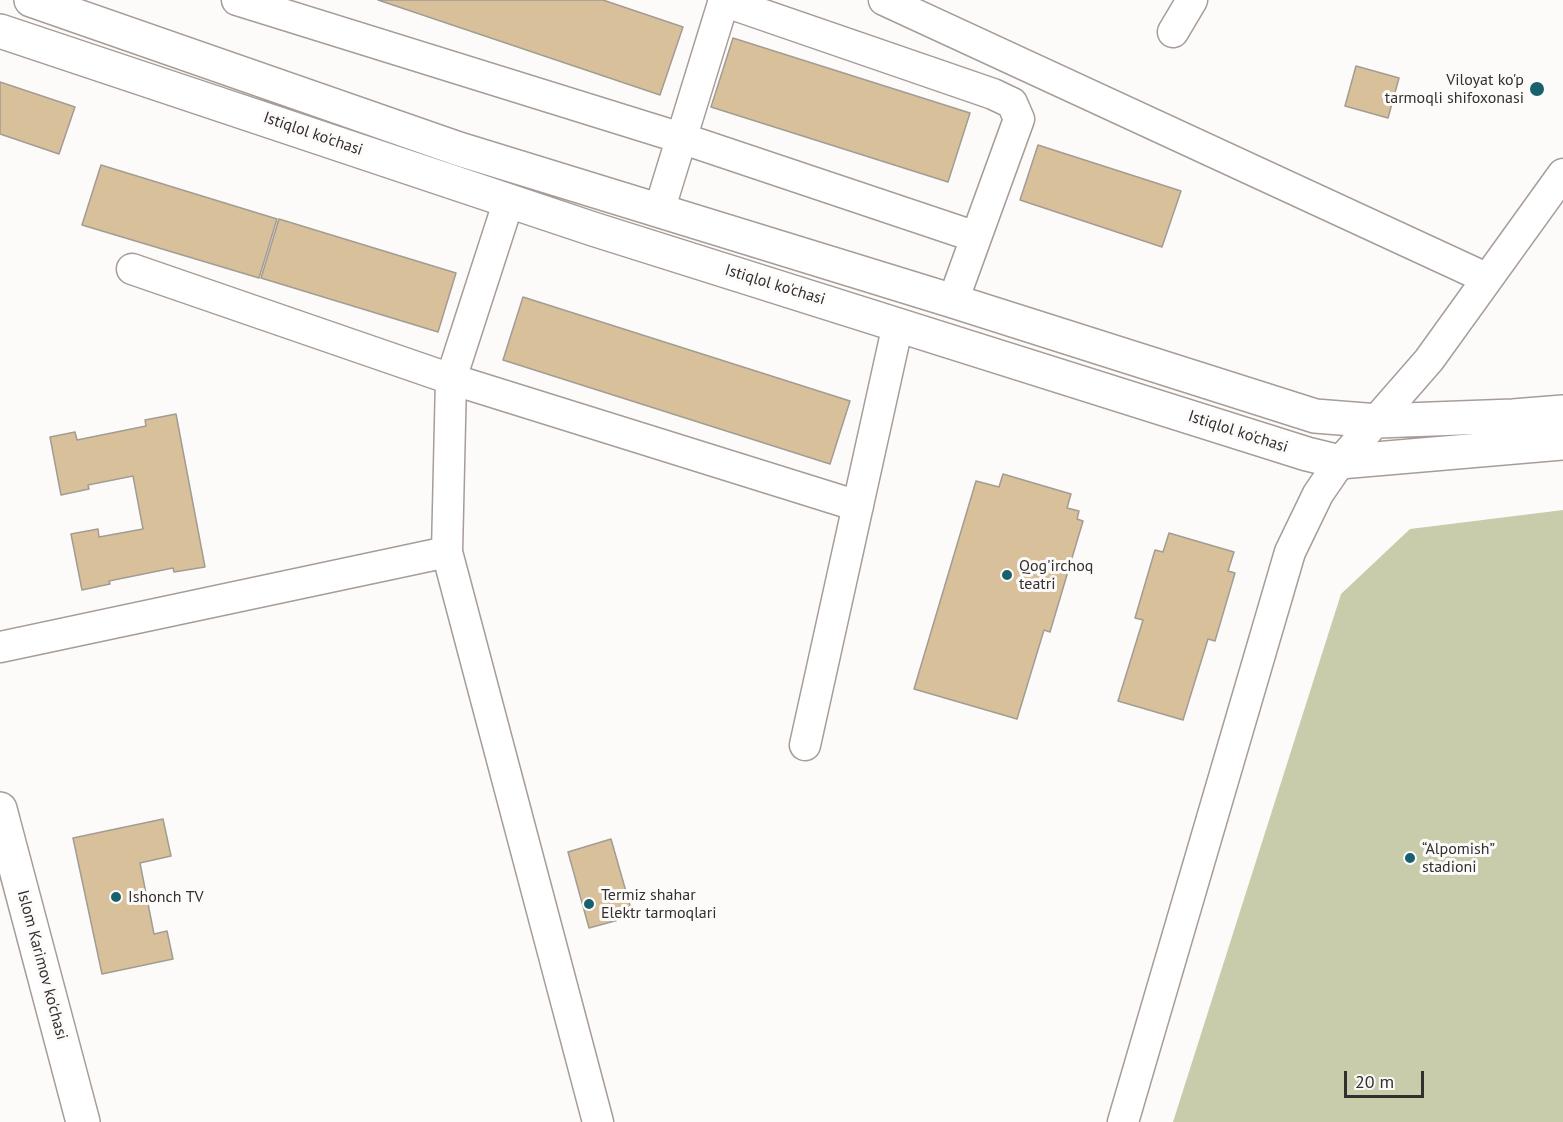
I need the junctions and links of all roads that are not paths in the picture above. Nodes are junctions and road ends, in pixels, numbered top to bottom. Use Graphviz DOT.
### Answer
graph roads {
  1 [pos="31,0"];
  2 [pos="237,0"];
  3 [pos="884,0"];
  4 [pos="1192,0"];
  5 [pos="723,1"];
  6 [pos="322,13"];
  7 [pos="0,31"];
  8 [pos="1173,32"];
  9 [pos="681,138"];
  10 [pos="1563,174"];
  11 [pos="509,200"];
  12 [pos="659,211"];
  13 [pos="976,237"];
  14 [pos="132,269"];
  15 [pos="1486,278"];
  16 [pos="953,301"];
  17 [pos="898,324"];
  18 [pos="451,379"];
  19 [pos="1563,412"];
  20 [pos="1378,421"];
  21 [pos="1563,442"];
  22 [pos="1340,462"];
  23 [pos="858,506"];
  24 [pos="447,552"];
  25 [pos="0,647"];
  26 [pos="805,745"];
  27 [pos="0,809"];
  28 [pos="83,1122"];
  29 [pos="598,1122"];
  30 [pos="1124,1122"];
  1 -- 12 [label="main road, Istiqlol ko'chasi"];
  2 -- 6 [label="street"];
  3 -- 15 [label="street"];
  4 -- 8 [label="street"];
  5 -- 9 [label="street"];
  5 -- 13 [label="street"];
  6 -- 9 [label="street"];
  7 -- 11 [label="main road, Istiqlol ko'chasi"];
  9 -- 12 [label="street"];
  9 -- 13 [label="street"];
  10 -- 15 [label="street"];
  11 -- 17 [label="main road, Istiqlol ko'chasi"];
  11 -- 18 [label="street"];
  12 -- 16 [label="main road, Istiqlol ko'chasi"];
  13 -- 16 [label="street"];
  14 -- 18 [label="street"];
  15 -- 20 [label="street"];
  16 -- 20 [label="main road, Istiqlol ko'chasi"];
  17 -- 22 [label="main road, Istiqlol ko'chasi"];
  17 -- 23 [label="street"];
  18 -- 23 [label="street"];
  18 -- 24 [label="street"];
  19 -- 20 [label="main road, Istiqlol ko'chasi"];
  20 -- 22 [label="street"];
  21 -- 22 [label="main road, Istiqlol ko'chasi"];
  22 -- 30 [label="street"];
  23 -- 26 [label="street"];
  24 -- 25 [label="street"];
  24 -- 29 [label="street"];
  27 -- 28 [label="main road, Islom Karimov ko'chasi"];
}
